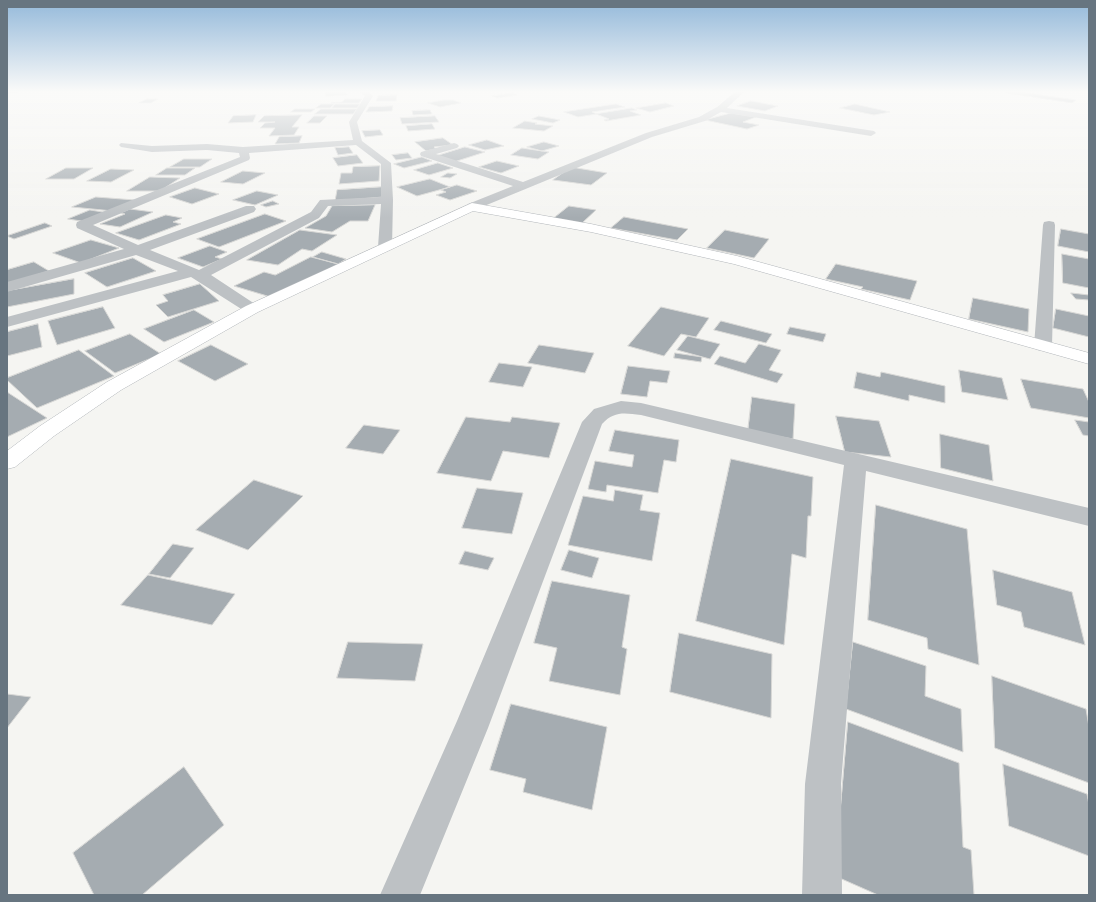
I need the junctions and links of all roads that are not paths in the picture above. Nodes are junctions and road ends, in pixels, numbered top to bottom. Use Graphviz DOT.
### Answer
graph roads {
  1 [pos="356,134"];
  2 [pos="652,134"];
  3 [pos="358,142"];
  4 [pos="124,145"];
  5 [pos="454,146"];
  6 [pos="243,150"];
  7 [pos="523,186"];
  8 [pos="387,200"];
  9 [pos="472,207"];
  10 [pos="250,209"];
  11 [pos="1049,226"];
  12 [pos="385,247"];
  13 [pos="137,250"];
  14 [pos="196,273"];
  15 [pos="7,287"];
  16 [pos="252,309"];
  17 [pos="7,322"];
  18 [pos="1043,346"];
  19 [pos="1089,359"];
  20 [pos="856,461"];
  21 [pos="7,462"];
  22 [pos="1089,516"];
  23 [pos="400,895"];
  24 [pos="822,895"];
  1 -- 3 [label="street"];
  2 -- 7 [label="street"];
  3 -- 6 [label="street"];
  3 -- 8 [label="street"];
  4 -- 6 [label="street"];
  5 -- 7 [label="street"];
  6 -- 13 [label="street"];
  7 -- 9 [label="street"];
  8 -- 12 [label="street"];
  8 -- 14 [label="street"];
  9 -- 12 [label="street"];
  9 -- 18 [label="street"];
  10 -- 13 [label="street"];
  11 -- 18 [label="street"];
  12 -- 16 [label="street"];
  13 -- 14 [label="street"];
  13 -- 15 [label="street"];
  14 -- 16 [label="street"];
  14 -- 17 [label="street"];
  16 -- 21 [label="street"];
  18 -- 19 [label="street"];
  20 -- 22 [label="street"];
  20 -- 23 [label="street"];
  20 -- 24 [label="street"];
}
